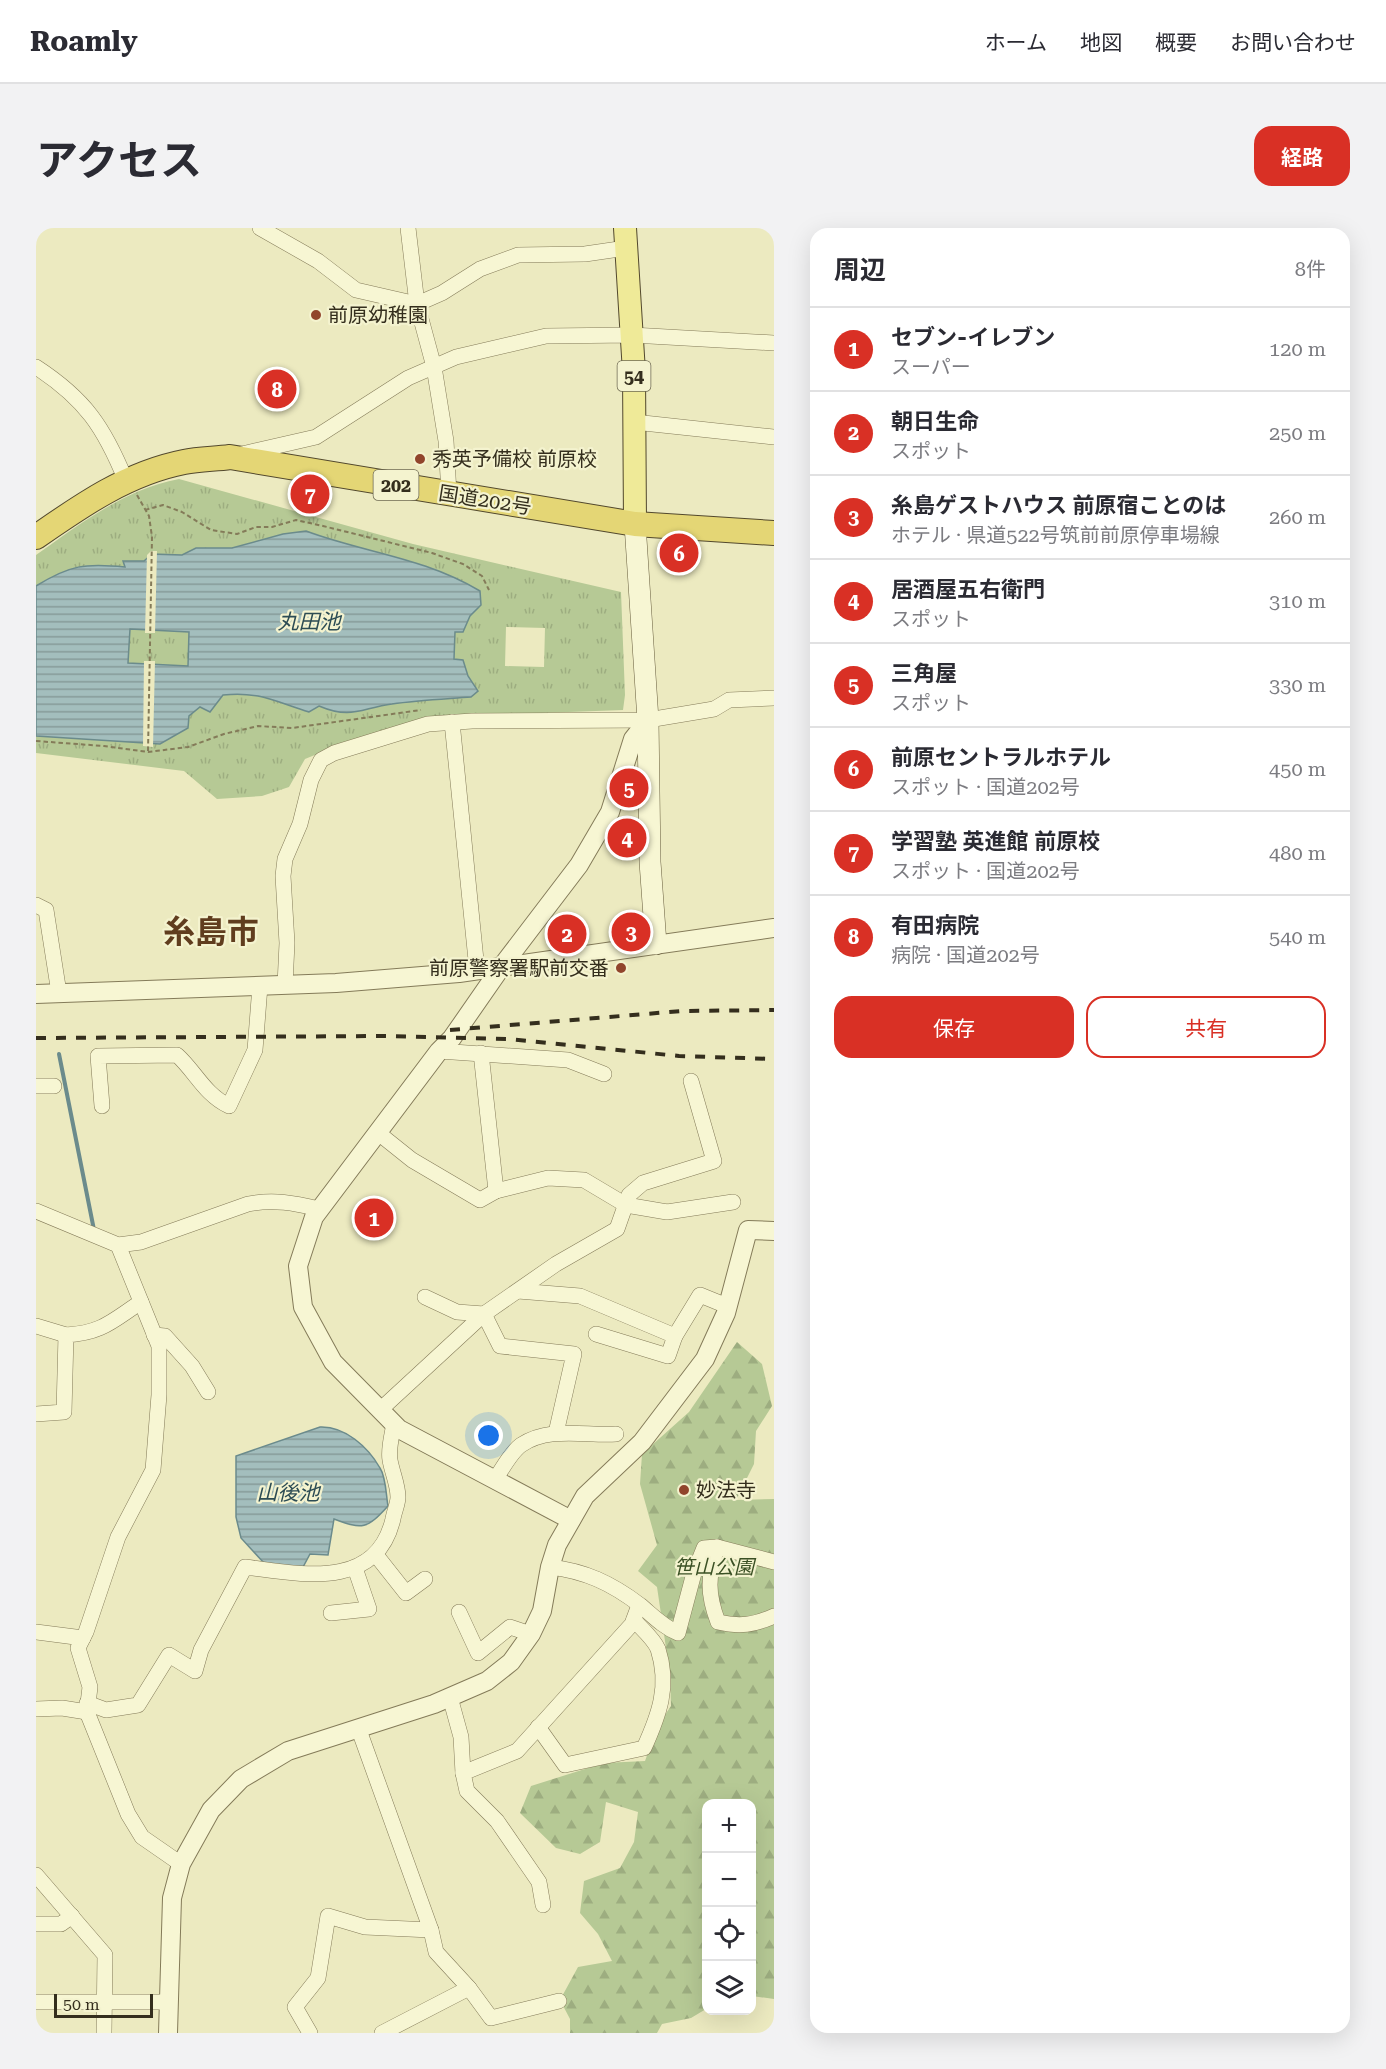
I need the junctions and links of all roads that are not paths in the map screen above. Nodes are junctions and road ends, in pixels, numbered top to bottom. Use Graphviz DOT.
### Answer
graph roads {
  1 [pos="260,228"];
  2 [pos="408,228"];
  3 [pos="625,238"];
  4 [pos="417,304"];
  5 [pos="632,335"];
  6 [pos="774,343"];
  7 [pos="36,367"];
  8 [pos="434,367"];
  9 [pos="634,422"];
  10 [pos="774,437"];
  11 [pos="230,457"];
  12 [pos="126,481"];
  13 [pos="449,494"];
  14 [pos="635,524"];
  15 [pos="774,533"];
  16 [pos="36,537"];
  17 [pos="774,698"];
  18 [pos="648,720"];
  19 [pos="452,722"];
  20 [pos="36,905"];
  21 [pos="774,928"];
  22 [pos="656,944"];
  23 [pos="501,966"];
  24 [pos="477,970"];
  25 [pos="260,986"];
  26 [pos="285,986"];
  27 [pos="59,993"];
  28 [pos="36,994"];
  29 [pos="438,1051"];
  30 [pos="481,1053"];
  31 [pos="604,1074"];
  32 [pos="691,1081"];
  33 [pos="36,1086"];
  34 [pos="54,1086"];
  35 [pos="102,1106"];
  36 [pos="377,1132"];
  37 [pos="496,1191"];
  38 [pos="733,1202"];
  39 [pos="626,1205"];
  40 [pos="320,1209"];
  41 [pos="36,1211"];
  42 [pos="774,1231"];
  43 [pos="118,1245"];
  44 [pos="518,1291"];
  45 [pos="424,1297"];
  46 [pos="141,1302"];
  47 [pos="728,1306"];
  48 [pos="484,1314"];
  49 [pos="36,1326"];
  50 [pos="596,1334"];
  51 [pos="66,1335"];
  52 [pos="154,1335"];
  53 [pos="675,1336"];
  54 [pos="208,1392"];
  55 [pos="380,1410"];
  56 [pos="36,1414"];
  57 [pos="394,1424"];
  58 [pos="556,1433"];
  59 [pos="616,1434"];
  60 [pos="495,1478"];
  61 [pos="571,1520"];
  62 [pos="717,1547"];
  63 [pos="376,1555"];
  64 [pos="774,1562"];
  65 [pos="550,1567"];
  66 [pos="355,1568"];
  67 [pos="424,1579"];
  68 [pos="639,1605"];
  69 [pos="459,1612"];
  70 [pos="332,1613"];
  71 [pos="774,1616"];
  72 [pos="634,1620"];
  73 [pos="36,1632"];
  74 [pos="531,1634"];
  75 [pos="83,1638"];
  76 [pos="450,1697"];
  77 [pos="87,1708"];
  78 [pos="36,1709"];
  79 [pos="538,1727"];
  80 [pos="359,1730"];
  81 [pos="463,1773"];
  82 [pos="181,1864"];
  83 [pos="36,1875"];
  84 [pos="543,1905"];
  85 [pos="72,1916"];
  86 [pos="36,1924"];
  87 [pos="431,1930"];
  88 [pos="470,1988"];
  89 [pos="558,2001"];
  90 [pos="36,2002"];
  91 [pos="103,2002"];
  92 [pos="167,2002"];
  93 [pos="104,2033"];
  94 [pos="168,2033"];
  95 [pos="309,2033"];
  96 [pos="382,2033"];
  1 -- 4 [label="street"];
  2 -- 4 [label="street"];
  3 -- 4 [label="street"];
  3 -- 5 [label="main road, 54"];
  4 -- 8 [label="street"];
  5 -- 6 [label="street"];
  5 -- 8 [label="street"];
  5 -- 9 [label="main road, 54"];
  7 -- 12 [label="street"];
  8 -- 11 [label="street"];
  8 -- 13 [label="street"];
  9 -- 10 [label="street"];
  9 -- 14 [label="main road, 54"];
  11 -- 12 [label="highway, 国道202号 / 202"];
  11 -- 13 [label="highway, 国道202号 / 202"];
  12 -- 16 [label="highway, 国道202号 / 202"];
  13 -- 14 [label="highway, 国道202号 / 202"];
  14 -- 15 [label="highway, 国道202号 / 202"];
  14 -- 18 [label="main road"];
  17 -- 18 [label="street"];
  18 -- 19 [label="street"];
  18 -- 22 [label="main road"];
  18 -- 23 [label="street"];
  19 -- 24 [label="street"];
  19 -- 26 [label="street"];
  20 -- 27 [label="street"];
  21 -- 22 [label="street"];
  22 -- 23 [label="street"];
  23 -- 24 [label="street"];
  23 -- 29 [label="street"];
  24 -- 26 [label="street"];
  25 -- 26 [label="street"];
  25 -- 27 [label="street"];
  25 -- 35 [label="street"];
  27 -- 28 [label="street"];
  29 -- 30 [label="street"];
  29 -- 36 [label="street"];
  30 -- 31 [label="street"];
  30 -- 37 [label="street"];
  32 -- 39 [label="street"];
  33 -- 34 [label="street"];
  36 -- 37 [label="street"];
  36 -- 40 [label="street"];
  37 -- 39 [label="street"];
  38 -- 39 [label="street"];
  39 -- 44 [label="street"];
  40 -- 43 [label="street"];
  40 -- 55 [label="street"];
  41 -- 43 [label="street"];
  42 -- 47 [label="street"];
  43 -- 46 [label="street"];
  44 -- 48 [label="street"];
  44 -- 53 [label="street"];
  45 -- 48 [label="street"];
  46 -- 51 [label="street"];
  46 -- 52 [label="street"];
  47 -- 53 [label="street"];
  47 -- 61 [label="street"];
  48 -- 55 [label="street"];
  48 -- 58 [label="street"];
  49 -- 51 [label="street"];
  50 -- 53 [label="street"];
  51 -- 56 [label="street"];
  52 -- 54 [label="street"];
  52 -- 75 [label="street"];
  55 -- 57 [label="street"];
  57 -- 60 [label="street"];
  57 -- 63 [label="street"];
  58 -- 59 [label="street"];
  58 -- 60 [label="street"];
  60 -- 61 [label="street"];
  61 -- 65 [label="street"];
  62 -- 64 [label="street"];
  62 -- 68 [label="street"];
  62 -- 71 [label="street"];
  63 -- 66 [label="street"];
  63 -- 67 [label="street"];
  65 -- 68 [label="street"];
  65 -- 74 [label="street"];
  66 -- 70 [label="street"];
  66 -- 77 [label="street"];
  68 -- 72 [label="street"];
  69 -- 74 [label="street"];
  72 -- 79 [label="street"];
  72 -- 79 [label="street"];
  73 -- 75 [label="street"];
  74 -- 76 [label="street"];
  75 -- 77 [label="street"];
  76 -- 80 [label="street"];
  76 -- 81 [label="street"];
  77 -- 78 [label="street"];
  77 -- 82 [label="street"];
  79 -- 81 [label="street"];
  80 -- 82 [label="street"];
  80 -- 87 [label="street"];
  81 -- 84 [label="street"];
  82 -- 92 [label="street"];
  83 -- 85 [label="street"];
  85 -- 86 [label="street"];
  85 -- 91 [label="street"];
  87 -- 88 [label="street"];
  87 -- 95 [label="street"];
  88 -- 89 [label="street"];
  88 -- 96 [label="street"];
  90 -- 91 [label="street"];
  91 -- 92 [label="street"];
  91 -- 93 [label="street"];
  92 -- 94 [label="street"];
}
